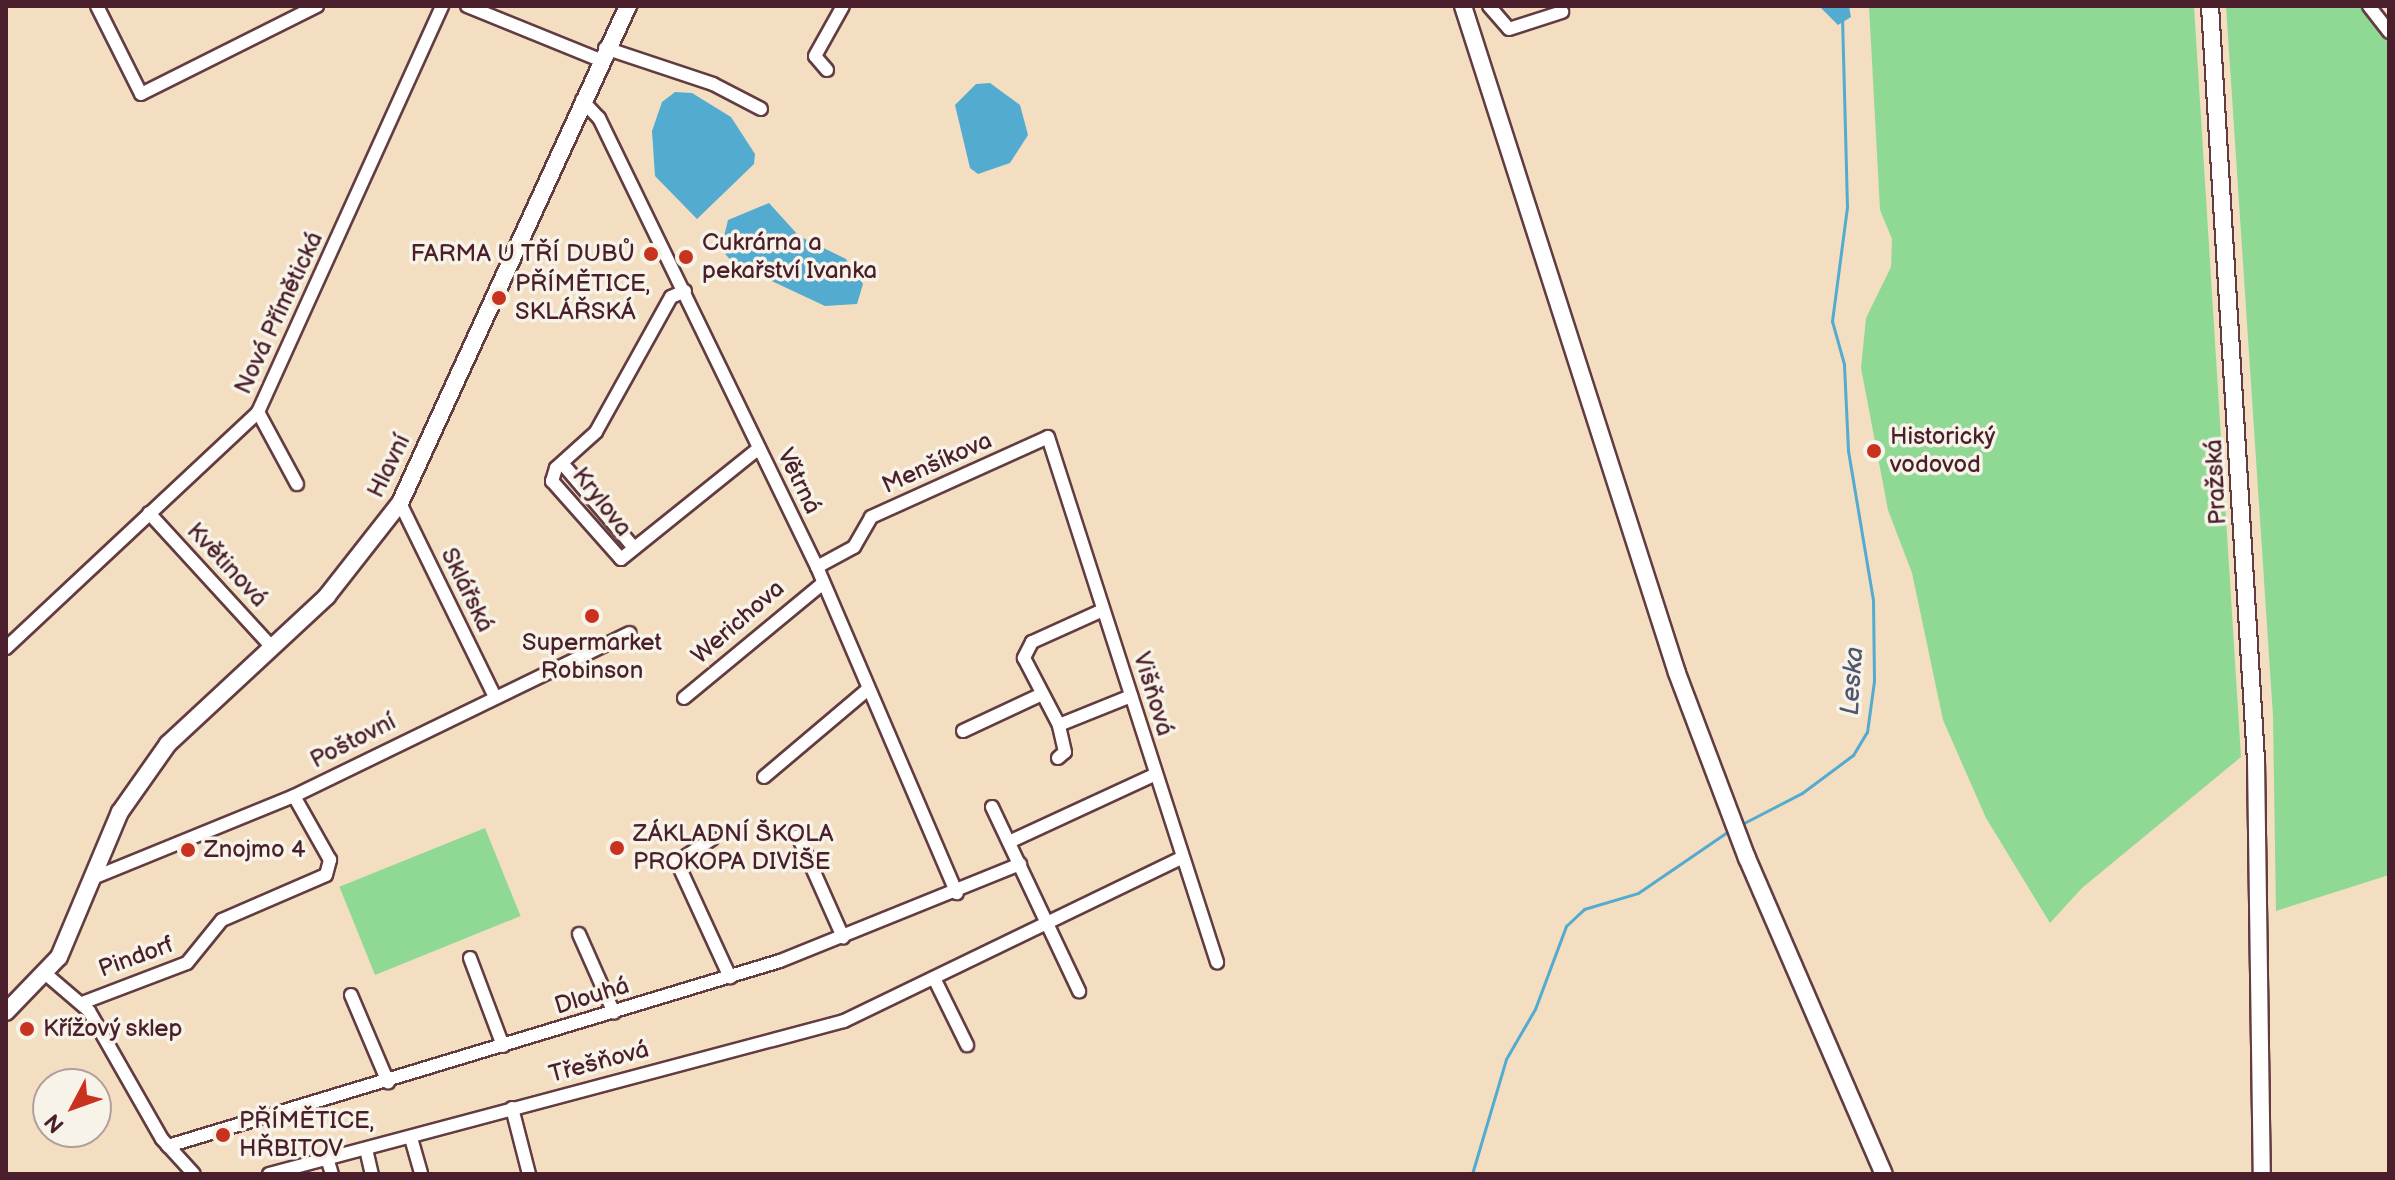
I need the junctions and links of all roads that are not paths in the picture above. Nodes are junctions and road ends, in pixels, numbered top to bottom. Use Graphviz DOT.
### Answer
graph roads {
  1 [pos="97,6"];
  2 [pos="317,6"];
  3 [pos="442,6"];
  4 [pos="467,6"];
  5 [pos="628,6"];
  6 [pos="843,6"];
  7 [pos="1463,6"];
  8 [pos="1489,6"];
  9 [pos="2210,6"];
  10 [pos="2369,6"];
  11 [pos="1562,12"];
  12 [pos="2389,32"];
  13 [pos="602,54"];
  14 [pos="827,70"];
  15 [pos="582,100"];
  16 [pos="761,109"];
  17 [pos="685,291"];
  18 [pos="258,412"];
  19 [pos="1048,437"];
  20 [pos="759,448"];
  21 [pos="562,463"];
  22 [pos="297,484"];
  23 [pos="400,503"];
  24 [pos="149,513"];
  25 [pos="634,548"];
  26 [pos="817,567"];
  27 [pos="823,583"];
  28 [pos="1103,610"];
  29 [pos="630,633"];
  30 [pos="272,647"];
  31 [pos="6,648"];
  32 [pos="867,690"];
  33 [pos="1040,695"];
  34 [pos="1131,696"];
  35 [pos="495,697"];
  36 [pos="684,698"];
  37 [pos="1059,725"];
  38 [pos="963,731"];
  39 [pos="1058,758"];
  40 [pos="1154,775"];
  41 [pos="764,777"];
  42 [pos="294,796"];
  43 [pos="992,807"];
  44 [pos="798,836"];
  45 [pos="712,839"];
  46 [pos="1009,842"];
  47 [pos="1181,858"];
  48 [pos="1020,864"];
  49 [pos="93,878"];
  50 [pos="957,893"];
  51 [pos="1049,924"];
  52 [pos="579,934"];
  53 [pos="843,937"];
  54 [pos="470,958"];
  55 [pos="1217,962"];
  56 [pos="47,975"];
  57 [pos="730,977"];
  58 [pos="934,978"];
  59 [pos="1079,991"];
  60 [pos="351,995"];
  61 [pos="82,1003"];
  62 [pos="6,1012"];
  63 [pos="614,1013"];
  64 [pos="967,1045"];
  65 [pos="503,1046"];
  66 [pos="388,1082"];
  67 [pos="512,1108"];
  68 [pos="411,1138"];
  69 [pos="168,1146"];
  70 [pos="366,1149"];
  71 [pos="327,1158"];
  72 [pos="194,1174"];
  73 [pos="269,1174"];
  74 [pos="332,1174"];
  75 [pos="372,1174"];
  76 [pos="421,1174"];
  77 [pos="529,1174"];
  78 [pos="1884,1174"];
  79 [pos="2262,1174"];
  1 -- 2 [label="street"];
  3 -- 18 [label="street, Nová Přímětická"];
  4 -- 13 [label="street"];
  5 -- 13 [label="main road, Hlavní"];
  6 -- 14 [label="street"];
  7 -- 78 [label="main road"];
  8 -- 11 [label="street"];
  9 -- 79 [label="main road, Pražská"];
  10 -- 12 [label="street"];
  13 -- 15 [label="main road, Hlavní"];
  13 -- 16 [label="street"];
  15 -- 17 [label="street, Větrná"];
  15 -- 23 [label="main road, Hlavní"];
  17 -- 20 [label="street, Větrná"];
  17 -- 21 [label="street, Krylova"];
  18 -- 22 [label="street"];
  18 -- 24 [label="street, Nová Přímětická"];
  19 -- 26 [label="street, Menšíkova"];
  19 -- 28 [label="street, Višňová"];
  20 -- 25 [label="street, Krylova"];
  20 -- 26 [label="street, Větrná"];
  21 -- 25 [label="street"];
  21 -- 25 [label="street, Krylova"];
  23 -- 30 [label="main road, Hlavní"];
  23 -- 35 [label="street, Sklářská"];
  24 -- 30 [label="street, Květinová"];
  24 -- 31 [label="street, Nová Přímětická"];
  26 -- 27 [label="street, Větrná"];
  27 -- 32 [label="street, Větrná"];
  27 -- 36 [label="street, Werichova"];
  28 -- 33 [label="street"];
  28 -- 34 [label="street, Višňová"];
  29 -- 35 [label="street, Poštovní"];
  30 -- 49 [label="main road, Hlavní"];
  32 -- 41 [label="street"];
  32 -- 50 [label="street, Větrná"];
  33 -- 37 [label="street"];
  33 -- 38 [label="street"];
  34 -- 37 [label="street"];
  34 -- 40 [label="street, Višňová"];
  35 -- 42 [label="street, Poštovní"];
  37 -- 39 [label="street"];
  40 -- 46 [label="street"];
  40 -- 47 [label="street, Višňová"];
  42 -- 49 [label="street, Poštovní"];
  42 -- 61 [label="street, Pindorf"];
  43 -- 46 [label="street"];
  44 -- 53 [label="street"];
  45 -- 57 [label="street"];
  46 -- 48 [label="street"];
  47 -- 51 [label="street, Třešňová"];
  47 -- 55 [label="street, Višňová"];
  48 -- 50 [label="street, Dlouhá"];
  48 -- 51 [label="street"];
  49 -- 56 [label="main road, Hlavní"];
  50 -- 53 [label="street, Dlouhá"];
  51 -- 58 [label="street, Třešňová"];
  51 -- 59 [label="street"];
  52 -- 63 [label="street"];
  53 -- 57 [label="street, Dlouhá"];
  54 -- 65 [label="street"];
  56 -- 61 [label="street"];
  56 -- 62 [label="main road"];
  57 -- 63 [label="street, Dlouhá"];
  58 -- 64 [label="street"];
  58 -- 67 [label="street, Třešňová"];
  60 -- 66 [label="street"];
  61 -- 69 [label="street"];
  63 -- 65 [label="street, Dlouhá"];
  65 -- 66 [label="street, Dlouhá"];
  66 -- 69 [label="street, Dlouhá"];
  67 -- 68 [label="street, Třešňová"];
  67 -- 77 [label="street"];
  68 -- 70 [label="street, Třešňová"];
  68 -- 76 [label="street"];
  69 -- 72 [label="street"];
  70 -- 71 [label="street, Třešňová"];
  70 -- 75 [label="street"];
  71 -- 73 [label="street, Třešňová"];
  71 -- 74 [label="street"];
}
